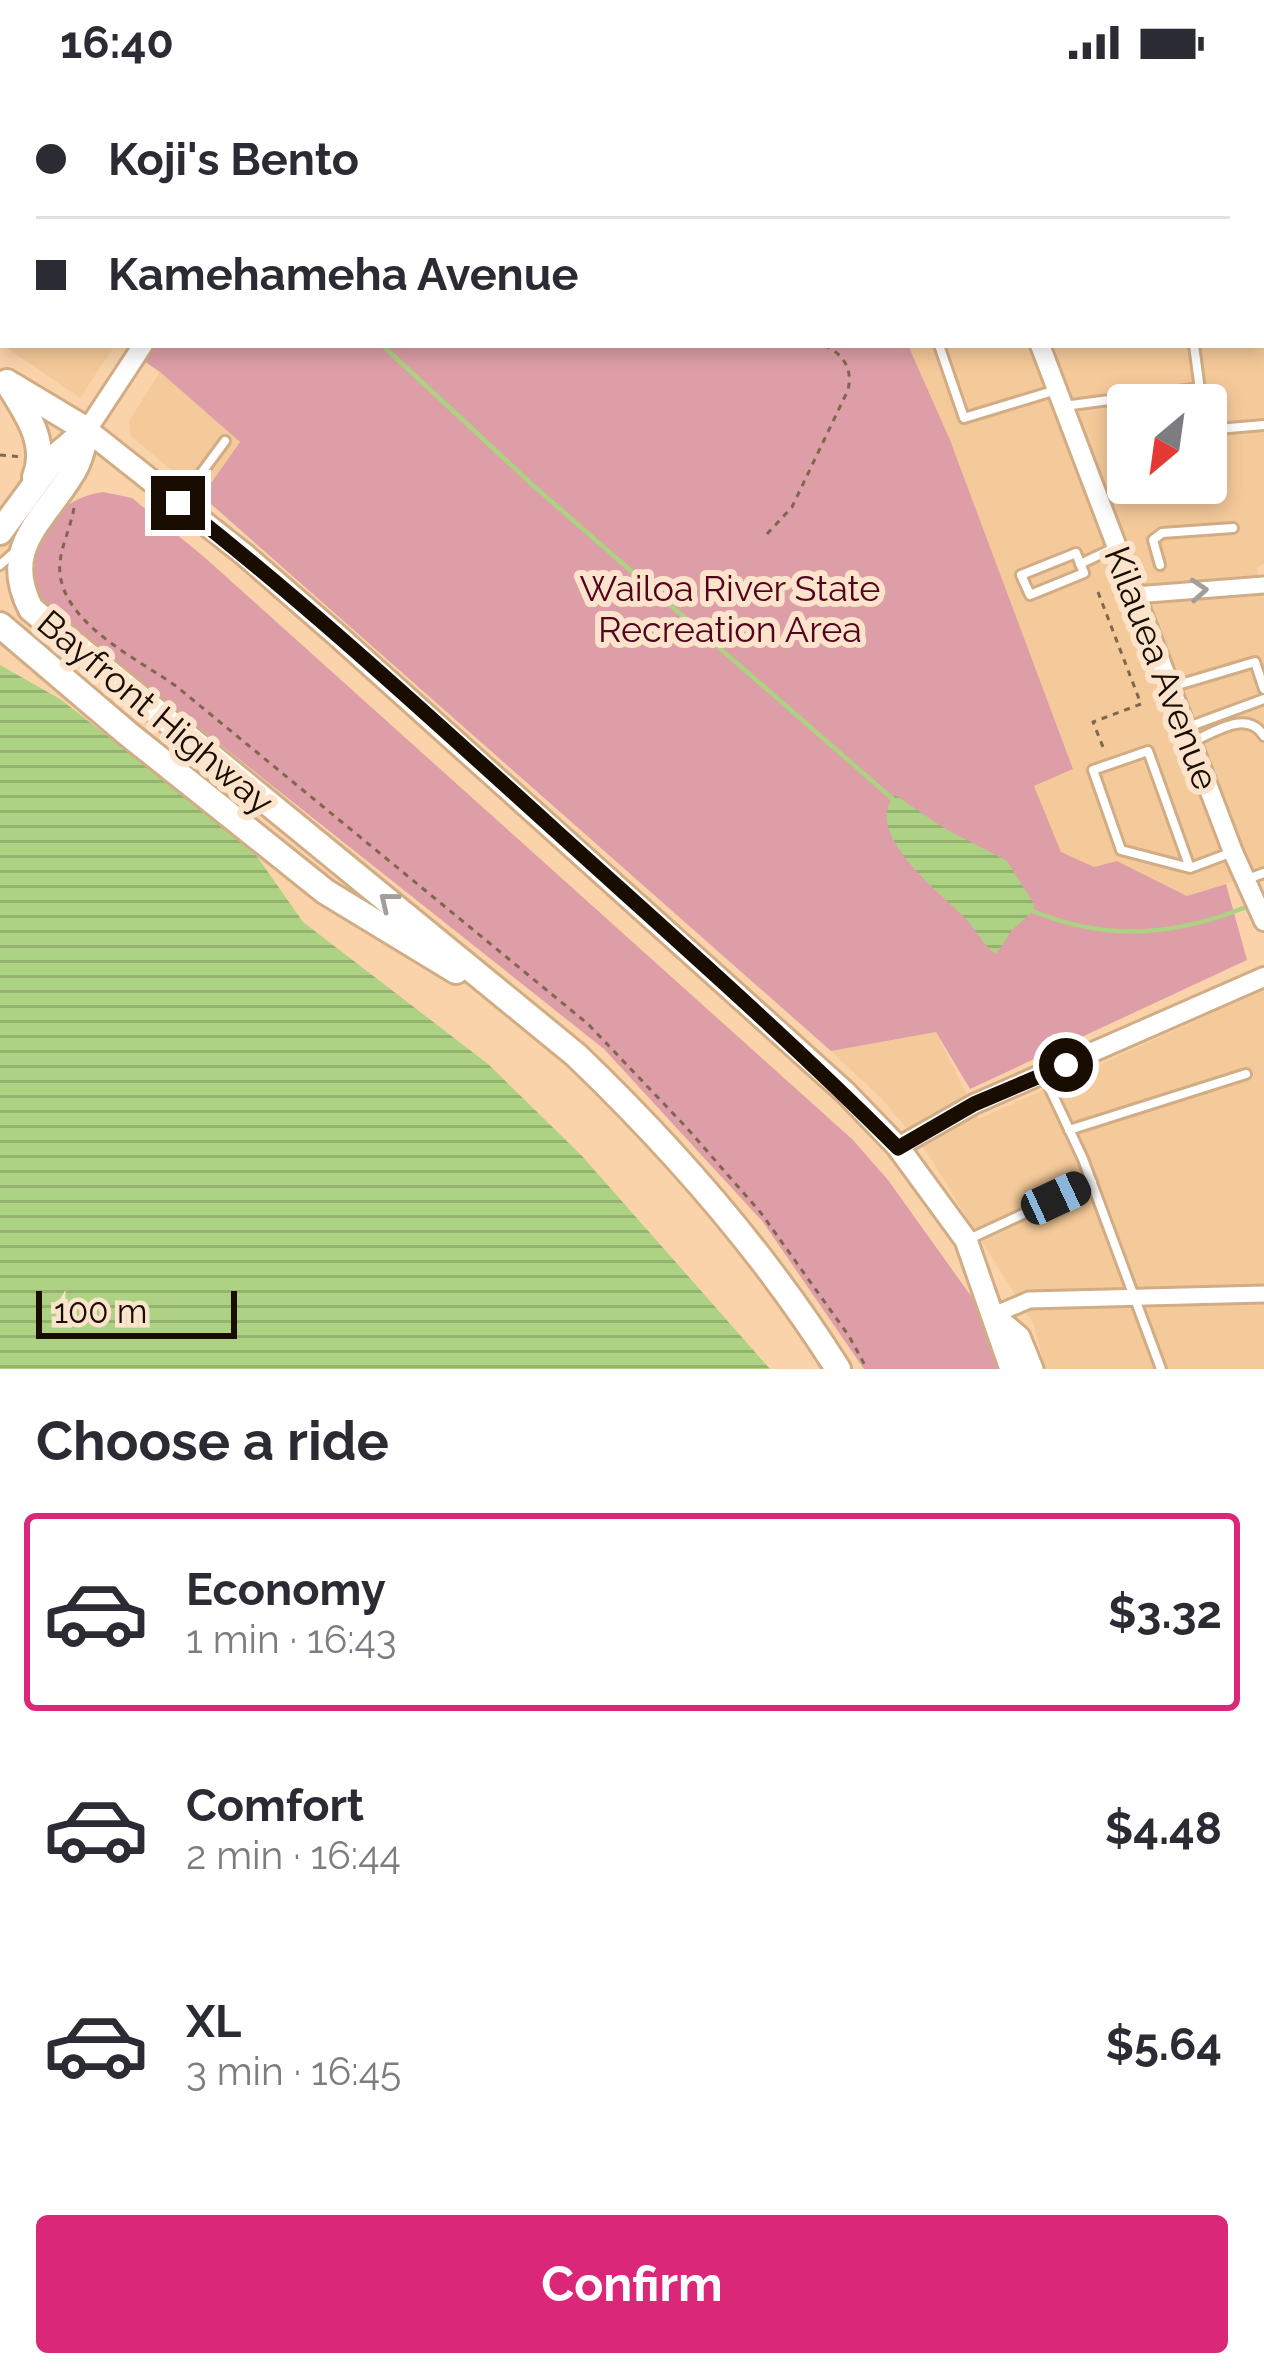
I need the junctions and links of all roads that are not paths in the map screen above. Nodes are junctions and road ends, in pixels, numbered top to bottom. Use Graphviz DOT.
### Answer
graph roads {
  1 [pos="141,348"];
  2 [pos="940,348"];
  3 [pos="1041,348"];
  4 [pos="1194,348"];
  5 [pos="4,379"];
  6 [pos="1199,384"];
  7 [pos="1107,395"];
  8 [pos="1058,398"];
  9 [pos="1264,424"];
  10 [pos="1227,428"];
  11 [pos="87,430"];
  12 [pos="225,441"];
  13 [pos="28,496"];
  14 [pos="178,503"];
  15 [pos="1233,527"];
  16 [pos="6,535"];
  17 [pos="1116,548"];
  18 [pos="1080,563"];
  19 [pos="0,565"];
  20 [pos="1160,565"];
  21 [pos="1264,585"];
  22 [pos="1135,595"];
  23 [pos="0,625"];
  24 [pos="1171,687"];
  25 [pos="1264,689"];
  26 [pos="1264,699"];
  27 [pos="1189,735"];
  28 [pos="1264,736"];
  29 [pos="1233,852"];
  30 [pos="1190,868"];
  31 [pos="1253,880"];
  32 [pos="1264,921"];
  33 [pos="1264,977"];
  34 [pos="544,1027"];
  35 [pos="1044,1074"];
  36 [pos="1246,1074"];
  37 [pos="1069,1130"];
  38 [pos="898,1148"];
  39 [pos="1092,1182"];
  40 [pos="965,1240"];
  41 [pos="1264,1294"];
  42 [pos="1134,1298"];
  43 [pos="994,1315"];
  44 [pos="838,1369"];
  45 [pos="1011,1369"];
  46 [pos="1032,1369"];
  47 [pos="1161,1369"];
  1 -- 11 [label="street"];
  2 -- 8 [label="lane"];
  3 -- 8 [label="street, Kilauea Avenue"];
  4 -- 6 [label="lane"];
  5 -- 11 [label="main road"];
  5 -- 13 [label="main road"];
  7 -- 8 [label="lane"];
  8 -- 17 [label="street, Kilauea Avenue"];
  9 -- 10 [label="lane"];
  11 -- 13 [label="main road"];
  11 -- 14 [label="main road"];
  11 -- 16 [label="main road"];
  12 -- 14 [label="lane"];
  13 -- 16 [label="main road"];
  14 -- 38 [label="main road"];
  15 -- 20 [label="lane"];
  16 -- 19 [label="lane"];
  34 -- 16 [label="main road, Bayfront Highway, one-way"];
  17 -- 18 [label="lane"];
  17 -- 22 [label="street, Kilauea Avenue"];
  18 -- 18 [label="lane"];
  22 -- 21 [label="street, one-way"];
  22 -- 24 [label="street, Kilauea Avenue"];
  23 -- 34 [label="main road, Bayfront Highway"];
  24 -- 25 [label="lane"];
  24 -- 27 [label="street, Kilauea Avenue"];
  26 -- 27 [label="lane"];
  27 -- 28 [label="lane"];
  27 -- 29 [label="street, Kilauea Avenue"];
  29 -- 30 [label="lane"];
  29 -- 31 [label="street, Kilauea Avenue"];
  30 -- 30 [label="lane"];
  31 -- 32 [label="street, Kilauea Avenue"];
  33 -- 35 [label="street"];
  34 -- 44 [label="main road, Bayfront Highway"];
  35 -- 37 [label="lane"];
  35 -- 38 [label="street"];
  36 -- 37 [label="lane"];
  37 -- 39 [label="lane"];
  38 -- 40 [label="main road"];
  39 -- 40 [label="lane"];
  39 -- 42 [label="lane"];
  40 -- 43 [label="main road"];
  41 -- 42 [label="street"];
  42 -- 43 [label="street"];
  42 -- 47 [label="lane"];
  43 -- 45 [label="main road"];
  43 -- 46 [label="main road"];
}
